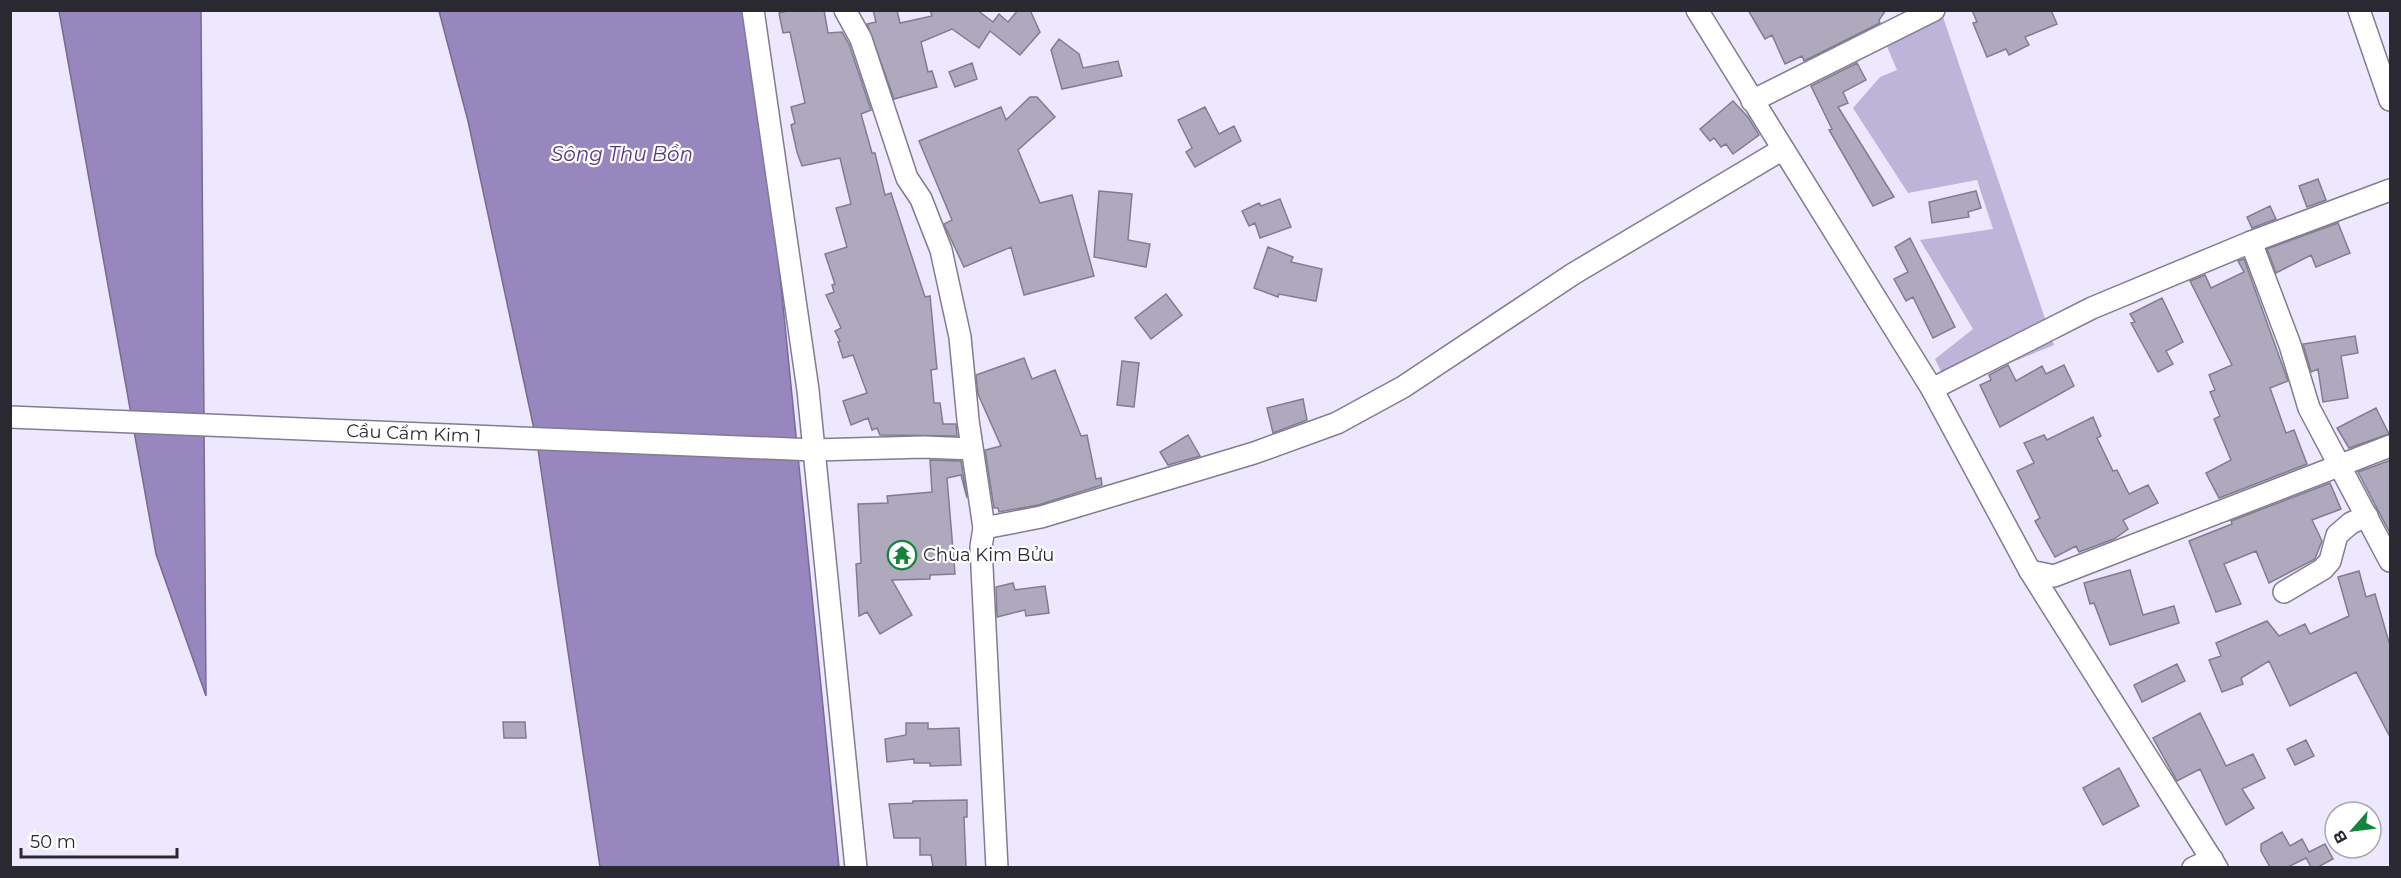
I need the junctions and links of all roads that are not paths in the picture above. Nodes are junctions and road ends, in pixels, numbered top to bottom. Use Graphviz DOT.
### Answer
graph roads {
  1 [pos="753,10"];
  2 [pos="845,10"];
  3 [pos="1697,10"];
  4 [pos="1934,10"];
  5 [pos="2359,10"];
  6 [pos="2391,100"];
  7 [pos="1752,101"];
  8 [pos="1783,149"];
  9 [pos="2391,190"];
  10 [pos="2251,242"];
  11 [pos="1932,389"];
  12 [pos="10,417"];
  13 [pos="2391,446"];
  14 [pos="972,449"];
  15 [pos="814,450"];
  16 [pos="2339,465"];
  17 [pos="2367,516"];
  18 [pos="984,528"];
  19 [pos="2391,561"];
  20 [pos="2030,571"];
  21 [pos="2284,592"];
  22 [pos="2215,863"];
  23 [pos="856,867"];
  24 [pos="997,867"];
  25 [pos="2193,867"];
  1 -- 15 [label="street"];
  2 -- 14 [label="street"];
  3 -- 7 [label="street"];
  4 -- 7 [label="street"];
  5 -- 6 [label="street"];
  7 -- 8 [label="street"];
  8 -- 11 [label="street"];
  8 -- 18 [label="street"];
  9 -- 10 [label="street"];
  10 -- 11 [label="street"];
  10 -- 16 [label="street"];
  11 -- 20 [label="street"];
  12 -- 15 [label="street, Cầu Cẩm Kim 1"];
  13 -- 16 [label="street"];
  14 -- 15 [label="street, Cầu Cẩm Kim 1"];
  14 -- 18 [label="street"];
  15 -- 23 [label="street"];
  16 -- 17 [label="street"];
  16 -- 20 [label="street"];
  17 -- 19 [label="street"];
  17 -- 21 [label="street"];
  18 -- 24 [label="street"];
  20 -- 22 [label="street"];
  22 -- 25 [label="street"];
}
